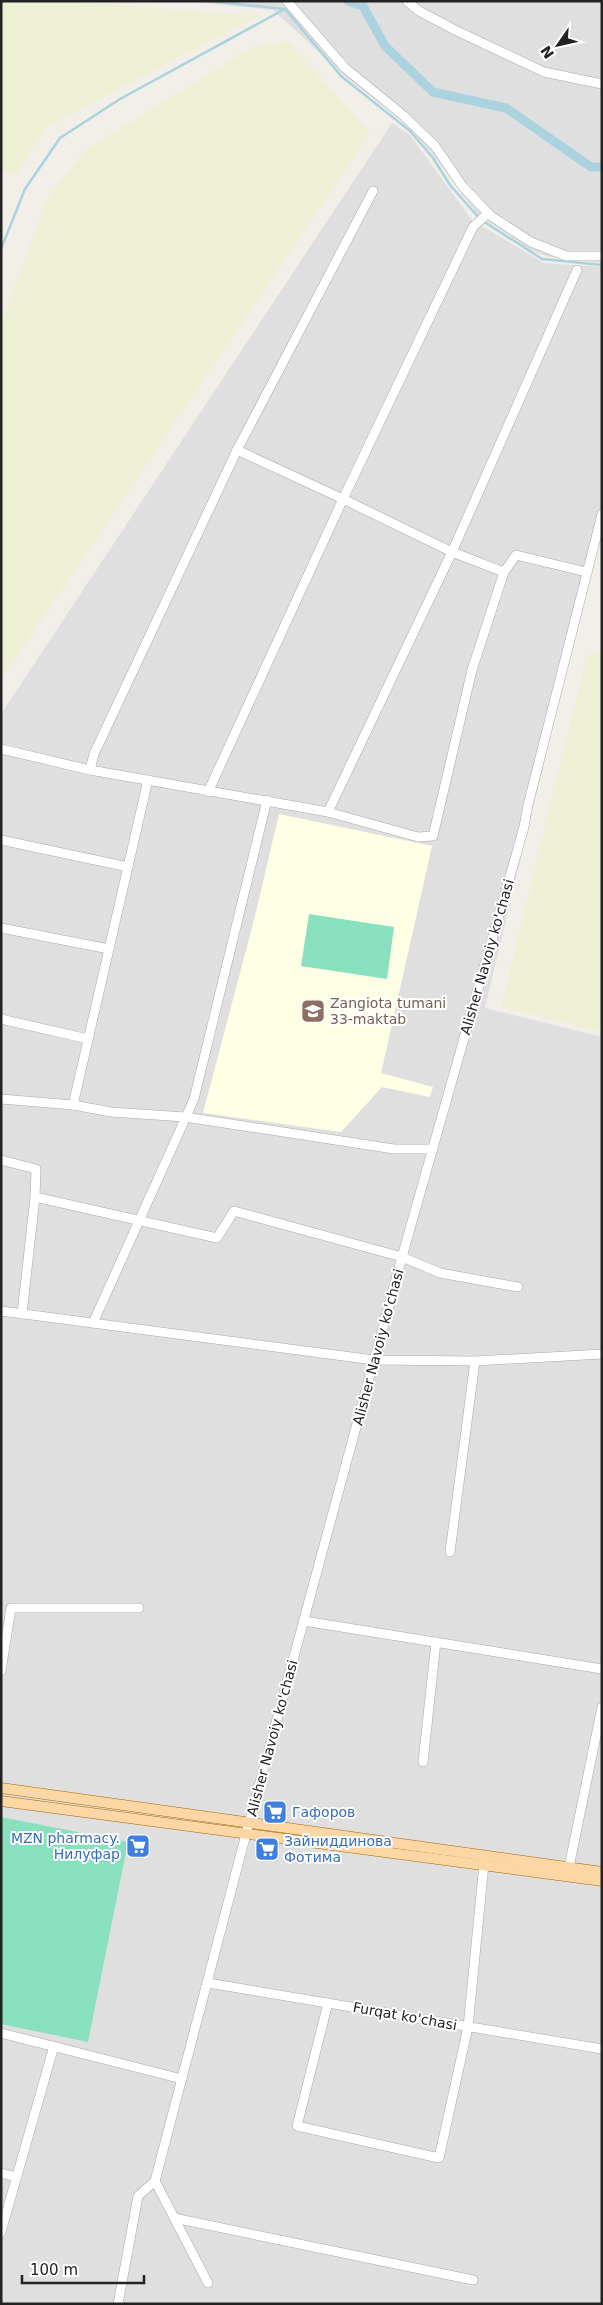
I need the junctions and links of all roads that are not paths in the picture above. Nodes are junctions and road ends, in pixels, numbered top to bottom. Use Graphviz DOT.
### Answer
graph roads {
  1 [pos="287,1"];
  2 [pos="407,1"];
  3 [pos="602,84"];
  4 [pos="374,191"];
  5 [pos="488,214"];
  6 [pos="602,256"];
  7 [pos="577,270"];
  8 [pos="237,450"];
  9 [pos="343,499"];
  10 [pos="602,514"];
  11 [pos="452,552"];
  12 [pos="504,572"];
  13 [pos="586,572"];
  14 [pos="1,749"];
  15 [pos="90,770"];
  16 [pos="148,780"];
  17 [pos="208,792"];
  18 [pos="267,800"];
  19 [pos="328,812"];
  20 [pos="1,840"];
  21 [pos="128,867"];
  22 [pos="1,928"];
  23 [pos="109,949"];
  24 [pos="1,1019"];
  25 [pos="88,1038"];
  26 [pos="1,1099"];
  27 [pos="73,1105"];
  28 [pos="185,1117"];
  29 [pos="433,1149"];
  30 [pos="1,1160"];
  31 [pos="35,1197"];
  32 [pos="138,1220"];
  33 [pos="402,1257"];
  34 [pos="518,1287"];
  35 [pos="1,1311"];
  36 [pos="22,1314"];
  37 [pos="93,1323"];
  38 [pos="602,1354"];
  39 [pos="374,1360"];
  40 [pos="475,1361"];
  41 [pos="450,1552"];
  42 [pos="139,1608"];
  43 [pos="304,1621"];
  44 [pos="436,1642"];
  45 [pos="602,1669"];
  46 [pos="1,1671"];
  47 [pos="602,1707"];
  48 [pos="423,1762"];
  49 [pos="1,1788"];
  50 [pos="1,1801"];
  51 [pos="248,1829"];
  52 [pos="484,1864"];
  53 [pos="569,1867"];
  54 [pos="602,1872"];
  55 [pos="602,1881"];
  56 [pos="208,1983"];
  57 [pos="328,2004"];
  58 [pos="468,2027"];
  59 [pos="1,2033"];
  60 [pos="54,2046"];
  61 [pos="602,2049"];
  62 [pos="182,2079"];
  63 [pos="1,2173"];
  64 [pos="17,2176"];
  65 [pos="155,2181"];
  66 [pos="174,2218"];
  67 [pos="1,2232"];
  68 [pos="473,2280"];
  69 [pos="208,2283"];
  70 [pos="118,2304"];
  1 -- 5 [label="street"];
  2 -- 3 [label="street"];
  4 -- 8 [label="street"];
  5 -- 6 [label="street"];
  5 -- 9 [label="street"];
  7 -- 11 [label="street"];
  8 -- 9 [label="street"];
  8 -- 15 [label="street"];
  9 -- 11 [label="street"];
  9 -- 17 [label="street"];
  10 -- 13 [label="street, Alisher Navoiy ko'chasi"];
  11 -- 12 [label="street"];
  11 -- 19 [label="street"];
  12 -- 13 [label="street"];
  12 -- 19 [label="street"];
  13 -- 29 [label="street, Alisher Navoiy ko'chasi"];
  14 -- 15 [label="street"];
  15 -- 16 [label="street"];
  16 -- 17 [label="street"];
  16 -- 21 [label="street"];
  17 -- 18 [label="street"];
  18 -- 19 [label="street"];
  18 -- 28 [label="street"];
  20 -- 21 [label="street"];
  21 -- 23 [label="street"];
  22 -- 23 [label="street"];
  23 -- 25 [label="street"];
  24 -- 25 [label="street"];
  25 -- 27 [label="street"];
  26 -- 27 [label="street"];
  27 -- 28 [label="street"];
  28 -- 29 [label="street"];
  28 -- 32 [label="street"];
  29 -- 33 [label="street, Alisher Navoiy ko'chasi"];
  30 -- 31 [label="street"];
  31 -- 32 [label="street"];
  31 -- 36 [label="street"];
  32 -- 33 [label="street"];
  32 -- 37 [label="street"];
  33 -- 34 [label="street"];
  33 -- 39 [label="street, Alisher Navoiy ko'chasi"];
  35 -- 36 [label="street"];
  36 -- 37 [label="street"];
  37 -- 39 [label="street"];
  38 -- 40 [label="street"];
  39 -- 40 [label="street"];
  39 -- 43 [label="street, Alisher Navoiy ko'chasi"];
  40 -- 41 [label="street"];
  42 -- 46 [label="street"];
  43 -- 44 [label="street"];
  43 -- 51 [label="street, Alisher Navoiy ko'chasi"];
  44 -- 45 [label="street"];
  44 -- 48 [label="street"];
  47 -- 53 [label="street"];
  49 -- 51 [label="main road"];
  50 -- 51 [label="main road"];
  51 -- 52 [label="main road"];
  51 -- 53 [label="main road"];
  51 -- 56 [label="street, Alisher Navoiy ko'chasi"];
  52 -- 55 [label="main road"];
  52 -- 58 [label="street"];
  53 -- 54 [label="main road"];
  56 -- 57 [label="street, Furqat ko'chasi"];
  56 -- 62 [label="street, Alisher Navoiy ko'chasi"];
  57 -- 58 [label="street, Furqat ko'chasi"];
  57 -- 58 [label="street"];
  58 -- 61 [label="street, Furqat ko'chasi"];
  59 -- 60 [label="street"];
  60 -- 62 [label="street"];
  60 -- 64 [label="street"];
  62 -- 65 [label="street, Alisher Navoiy ko'chasi"];
  63 -- 64 [label="street"];
  64 -- 67 [label="street"];
  65 -- 66 [label="street"];
  65 -- 70 [label="street"];
  66 -- 68 [label="street"];
  66 -- 69 [label="street"];
}
